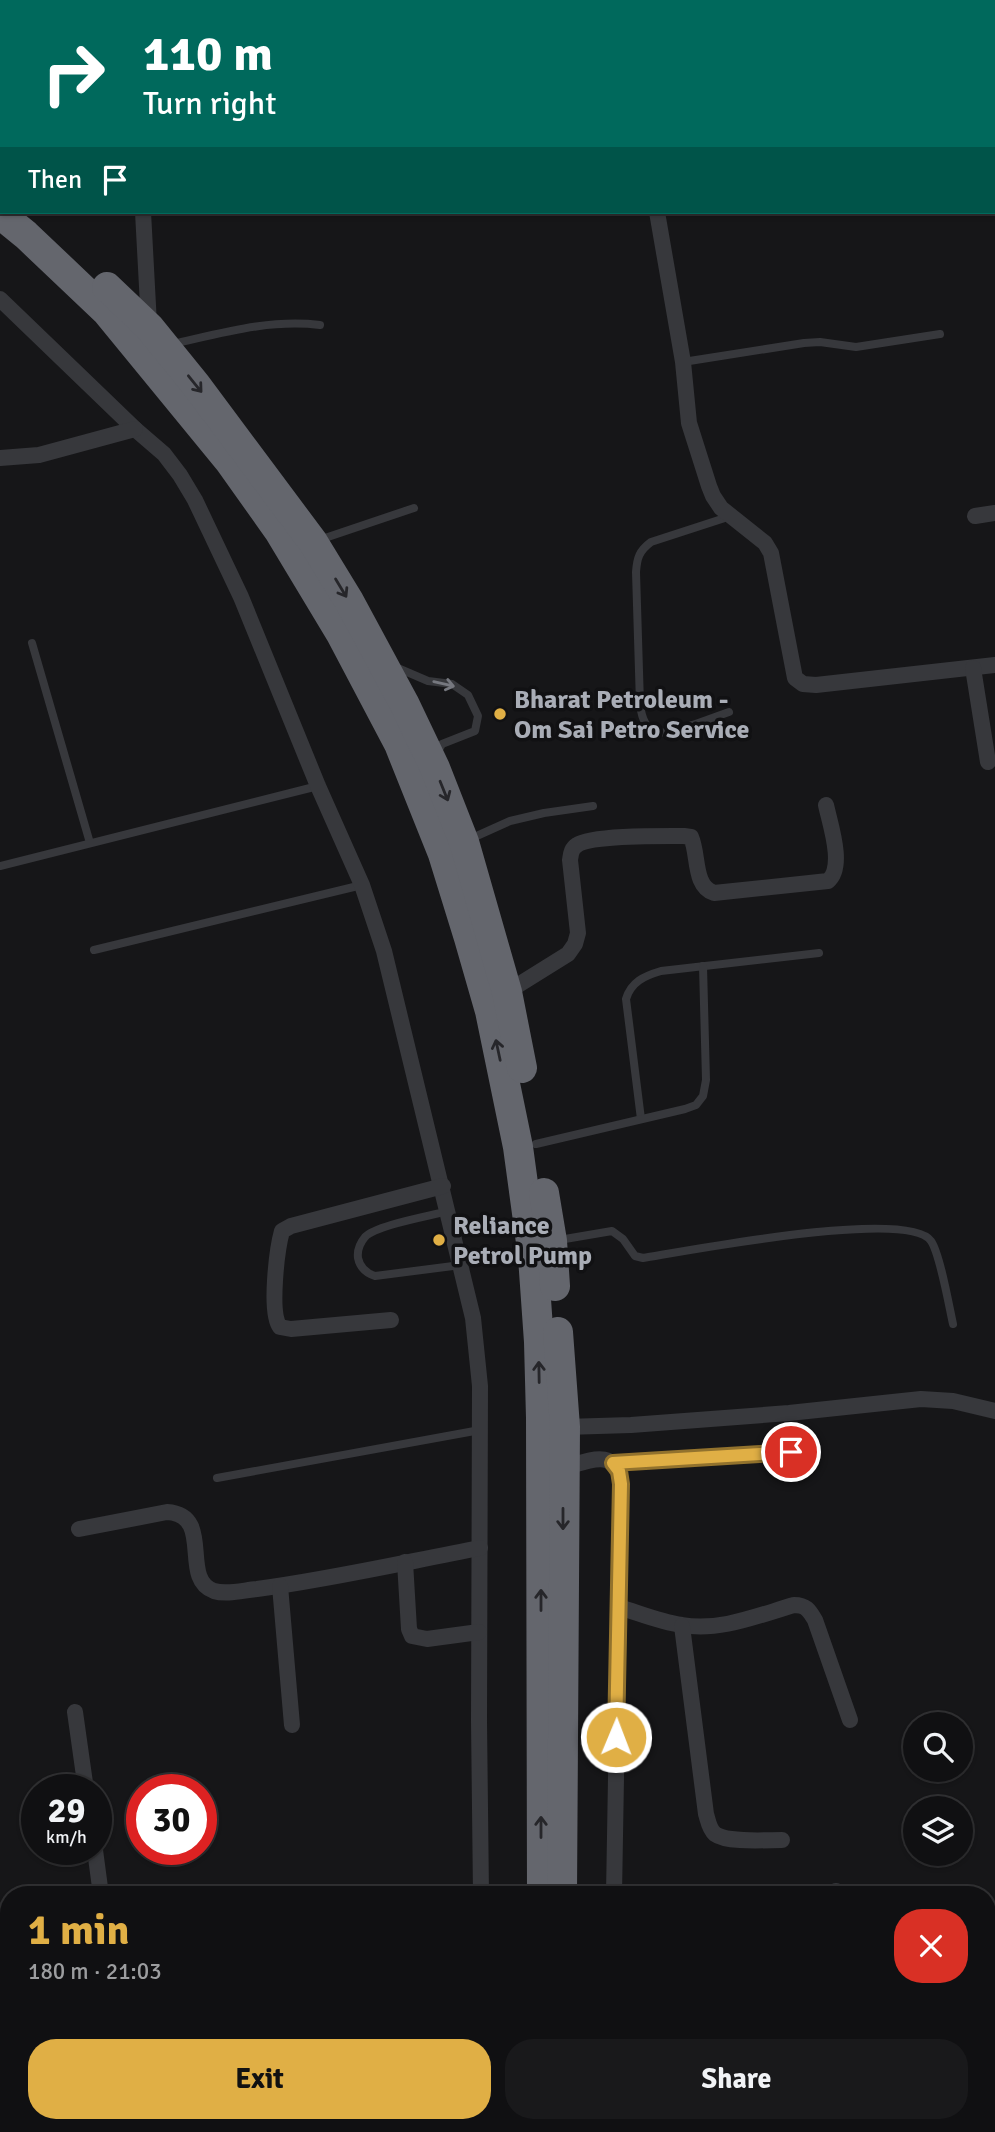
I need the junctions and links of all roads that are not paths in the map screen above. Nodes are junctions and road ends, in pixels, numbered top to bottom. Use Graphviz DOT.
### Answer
graph roads {
  1 [pos="0,214"];
  2 [pos="30,214"];
  3 [pos="143,214"];
  4 [pos="657,214"];
  5 [pos="0,299"];
  6 [pos="320,325"];
  7 [pos="940,334"];
  8 [pos="156,337"];
  9 [pos="683,362"];
  10 [pos="135,429"];
  11 [pos="0,458"];
  12 [pos="414,508"];
  13 [pos="995,513"];
  14 [pos="731,516"];
  15 [pos="975,516"];
  16 [pos="313,542"];
  17 [pos="32,642"];
  18 [pos="381,660"];
  19 [pos="995,665"];
  20 [pos="972,668"];
  21 [pos="729,712"];
  22 [pos="432,761"];
  23 [pos="988,762"];
  24 [pos="318,786"];
  25 [pos="827,805"];
  26 [pos="593,806"];
  27 [pos="464,842"];
  28 [pos="90,843"];
  29 [pos="0,866"];
  30 [pos="362,885"];
  31 [pos="94,950"];
  32 [pos="819,953"];
  33 [pos="703,966"];
  34 [pos="507,992"];
  35 [pos="641,1119"];
  36 [pos="536,1143"];
  37 [pos="443,1186"];
  38 [pos="448,1211"];
  39 [pos="552,1241"];
  40 [pos="461,1265"];
  41 [pos="391,1320"];
  42 [pos="953,1324"];
  43 [pos="995,1411"];
  44 [pos="565,1427"];
  45 [pos="480,1430"];
  46 [pos="791,1452"];
  47 [pos="613,1463"];
  48 [pos="563,1468"];
  49 [pos="217,1478"];
  50 [pos="79,1529"];
  51 [pos="480,1548"];
  52 [pos="405,1562"];
  53 [pos="280,1586"];
  54 [pos="619,1607"];
  55 [pos="682,1626"];
  56 [pos="479,1632"];
  57 [pos="75,1712"];
  58 [pos="850,1720"];
  59 [pos="292,1724"];
  60 [pos="84,1774"];
  61 [pos="782,1840"];
  62 [pos="97,1865"];
  63 [pos="100,1886"];
  64 [pos="481,1886"];
  65 [pos="541,1886"];
  66 [pos="562,1886"];
  67 [pos="614,1886"];
  65 -- 1 [label="highway, one-way"];
  2 -- 8 [label="highway"];
  3 -- 8 [label="street"];
  4 -- 9 [label="street"];
  5 -- 10 [label="street"];
  6 -- 8 [label="lane"];
  7 -- 9 [label="lane"];
  8 -- 16 [label="highway, one-way"];
  9 -- 14 [label="street"];
  10 -- 11 [label="street"];
  10 -- 24 [label="street"];
  12 -- 16 [label="lane"];
  13 -- 15 [label="street"];
  14 -- 20 [label="street"];
  14 -- 21 [label="lane"];
  16 -- 18 [label="highway, one-way"];
  17 -- 28 [label="lane"];
  18 -- 22 [label="highway"];
  18 -- 22 [label="lane, one-way"];
  19 -- 20 [label="street"];
  20 -- 23 [label="street"];
  22 -- 27 [label="highway, one-way"];
  24 -- 28 [label="lane"];
  24 -- 30 [label="street"];
  25 -- 34 [label="street"];
  26 -- 27 [label="lane"];
  27 -- 34 [label="highway"];
  28 -- 29 [label="lane"];
  30 -- 31 [label="lane"];
  30 -- 37 [label="street"];
  32 -- 33 [label="lane"];
  33 -- 35 [label="lane"];
  33 -- 35 [label="lane"];
  34 -- 36 [label="highway"];
  35 -- 36 [label="lane"];
  36 -- 39 [label="highway"];
  37 -- 38 [label="street"];
  37 -- 41 [label="street"];
  38 -- 40 [label="street"];
  38 -- 40 [label="lane"];
  39 -- 42 [label="lane"];
  39 -- 44 [label="highway"];
  40 -- 45 [label="street"];
  43 -- 44 [label="street"];
  44 -- 48 [label="highway"];
  45 -- 49 [label="lane"];
  45 -- 51 [label="street"];
  46 -- 47 [label="lane"];
  47 -- 48 [label="street"];
  47 -- 54 [label="street"];
  48 -- 66 [label="highway, one-way"];
  50 -- 53 [label="street"];
  51 -- 52 [label="street"];
  51 -- 56 [label="street"];
  52 -- 53 [label="street"];
  52 -- 56 [label="street"];
  53 -- 59 [label="street"];
  54 -- 55 [label="street"];
  54 -- 67 [label="street"];
  55 -- 58 [label="street"];
  55 -- 61 [label="street"];
  56 -- 64 [label="street"];
  57 -- 60 [label="street"];
  62 -- 63 [label="street"];
}
